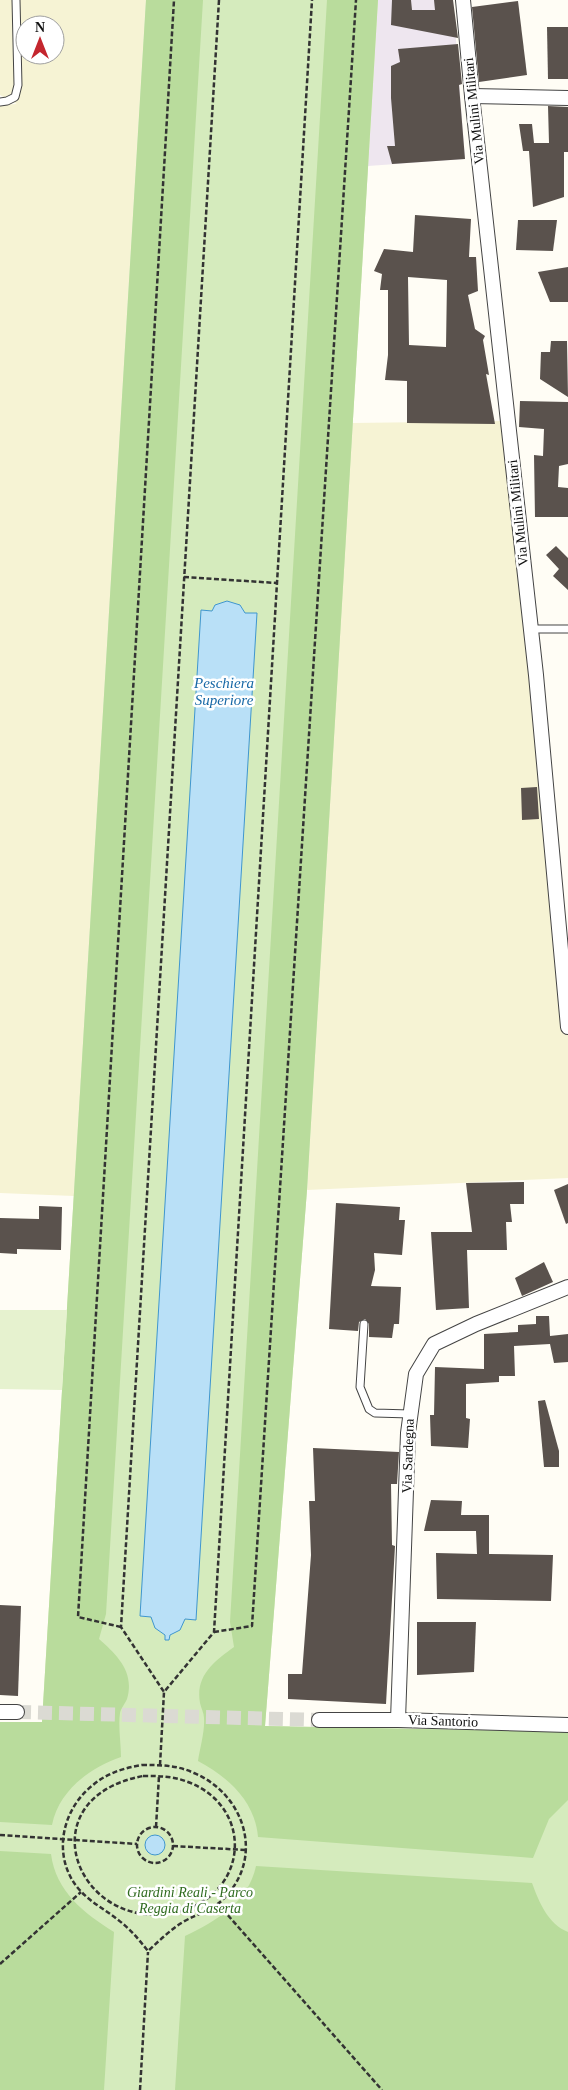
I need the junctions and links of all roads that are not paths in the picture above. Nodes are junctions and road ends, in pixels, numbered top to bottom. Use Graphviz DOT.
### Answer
graph roads {
  1 [pos="16,0"];
  2 [pos="463,0"];
  3 [pos="472,96"];
  4 [pos="568,98"];
  5 [pos="0,102"];
  6 [pos="531,629"];
  7 [pos="568,629"];
  8 [pos="568,1027"];
  9 [pos="568,1287"];
  10 [pos="364,1324"];
  11 [pos="410,1414"];
  12 [pos="0,1712"];
  13 [pos="17,1712"];
  14 [pos="318,1720"];
  15 [pos="398,1720"];
  16 [pos="568,1725"];
  1 -- 5 [label="lane"];
  2 -- 3 [label="street, Via Mulini Militari"];
  3 -- 4 [label="street"];
  3 -- 6 [label="street, Via Mulini Militari"];
  6 -- 7 [label="lane"];
  6 -- 8 [label="street, Via Mulini Militari"];
  9 -- 11 [label="street, Via Sardegna"];
  10 -- 11 [label="lane"];
  11 -- 15 [label="street, Via Sardegna"];
  12 -- 13 [label="street"];
  14 -- 15 [label="street, Via Santorio"];
  15 -- 16 [label="street, Via Santorio"];
}
